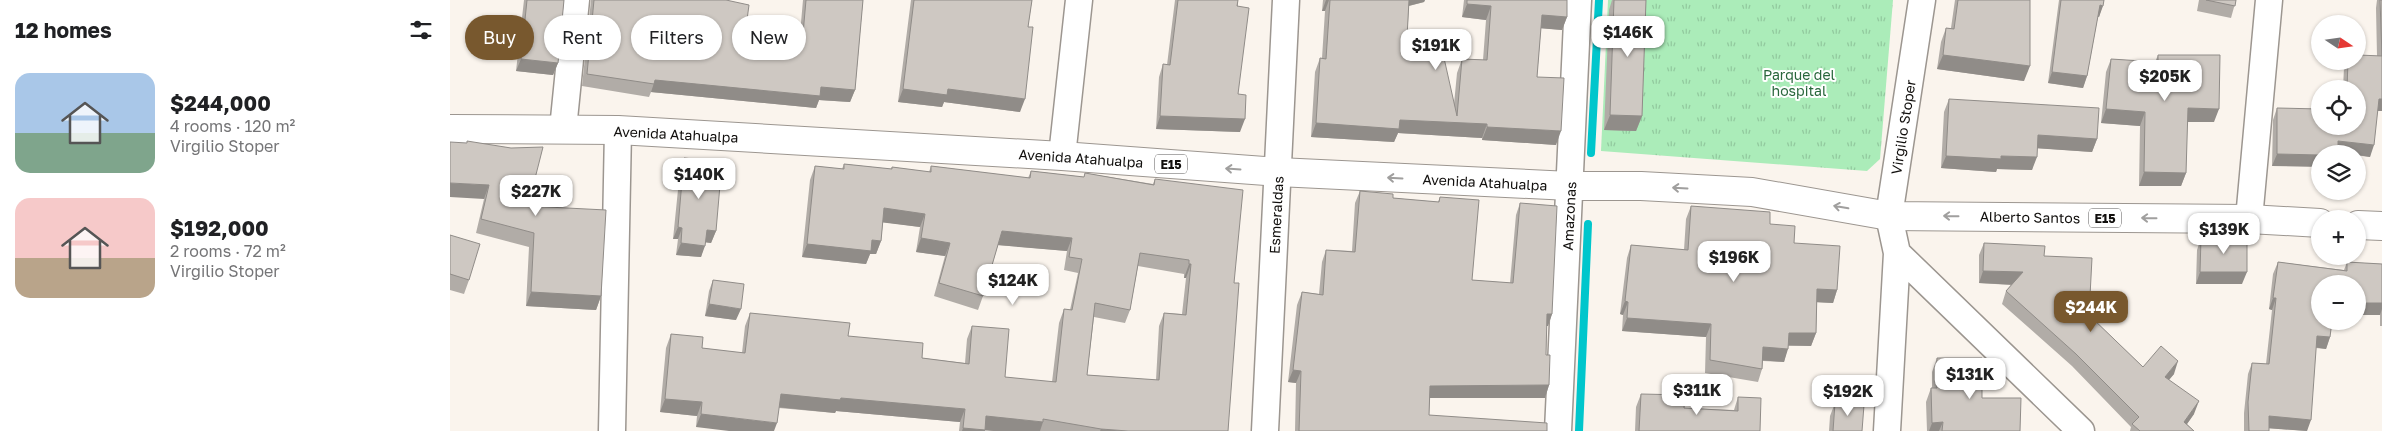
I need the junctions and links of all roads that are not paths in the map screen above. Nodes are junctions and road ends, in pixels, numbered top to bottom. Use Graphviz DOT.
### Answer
graph roads {
  1 [pos="576,0"];
  2 [pos="1079,0"];
  3 [pos="1286,0"];
  4 [pos="1578,0"];
  5 [pos="1922,0"];
  6 [pos="2269,0"];
  7 [pos="450,129"];
  8 [pos="562,129"];
  9 [pos="618,130"];
  10 [pos="1062,156"];
  11 [pos="1278,172"];
  12 [pos="1570,186"];
  13 [pos="1889,216"];
  14 [pos="2249,219"];
  15 [pos="2311,222"];
  16 [pos="2366,225"];
  17 [pos="2382,226"];
  18 [pos="1897,253"];
  19 [pos="612,431"];
  20 [pos="1265,431"];
  21 [pos="1558,431"];
  22 [pos="1887,431"];
  23 [pos="2081,431"];
  1 -- 8 [label="street"];
  2 -- 10 [label="street"];
  3 -- 11 [label="street, Esmeraldas"];
  4 -- 12 [label="street, Amazonas"];
  5 -- 13 [label="street, Virgilio Stoper"];
  6 -- 14 [label="street"];
  7 -- 8 [label="highway, Avenida Atahualpa / E15"];
  8 -- 9 [label="highway, Avenida Atahualpa / E15"];
  9 -- 10 [label="highway, Avenida Atahualpa / E15"];
  9 -- 19 [label="street"];
  11 -- 10 [label="highway, Avenida Atahualpa / E15, one-way"];
  12 -- 11 [label="highway, Avenida Atahualpa / E15, one-way"];
  11 -- 20 [label="street, Esmeraldas"];
  13 -- 12 [label="highway, Avenida Atahualpa / E15, one-way"];
  12 -- 21 [label="street, Amazonas"];
  14 -- 13 [label="highway, Alberto Santos / E15, one-way"];
  13 -- 18 [label="street, Virgilio Stoper"];
  14 -- 15 [label="highway, Alberto Santos / E15"];
  16 -- 17 [label="highway"];
  18 -- 22 [label="street, Virgilio Stoper"];
  18 -- 23 [label="street"];
}
